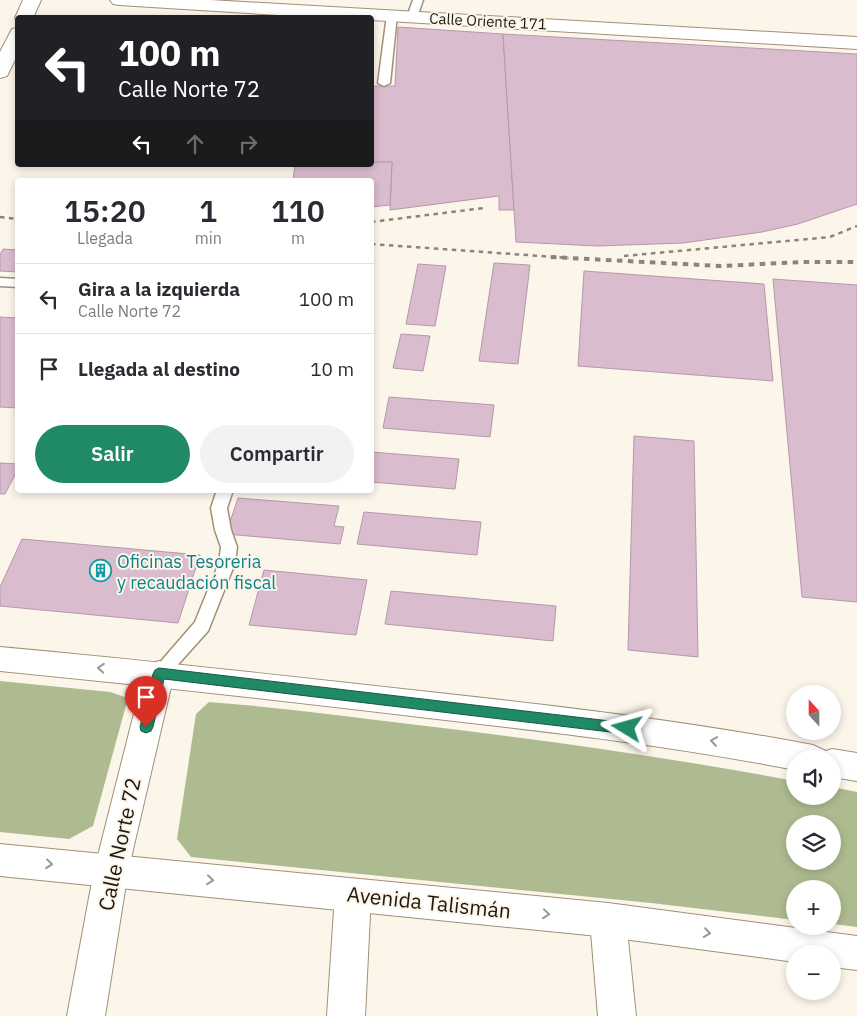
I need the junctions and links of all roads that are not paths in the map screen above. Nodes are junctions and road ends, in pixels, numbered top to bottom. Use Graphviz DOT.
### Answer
graph roads {
  1 [pos="32,0"];
  2 [pos="119,0"];
  3 [pos="415,8"];
  4 [pos="25,15"];
  5 [pos="392,16"];
  6 [pos="15,40"];
  7 [pos="857,44"];
  8 [pos="0,72"];
  9 [pos="384,83"];
  10 [pos="0,282"];
  11 [pos="15,283"];
  12 [pos="224,493"];
  13 [pos="0,659"];
  14 [pos="159,674"];
  15 [pos="757,748"];
  16 [pos="786,754"];
  17 [pos="857,756"];
  18 [pos="841,764"];
  19 [pos="857,767"];
  20 [pos="0,860"];
  21 [pos="111,870"];
  22 [pos="353,895"];
  23 [pos="608,920"];
  24 [pos="857,953"];
  25 [pos="86,1016"];
  26 [pos="346,1016"];
  27 [pos="617,1016"];
  1 -- 4 [label="street"];
  2 -- 5 [label="street, Calle Oriente 171"];
  3 -- 5 [label="street, Calle Oriente 171"];
  3 -- 7 [label="street, Calle Oriente 171"];
  5 -- 9 [label="lane"];
  6 -- 8 [label="street"];
  10 -- 11 [label="lane"];
  12 -- 14 [label="lane"];
  14 -- 13 [label="street, one-way"];
  15 -- 14 [label="street, one-way"];
  14 -- 21 [label="street, Calle Norte 72"];
  15 -- 16 [label="street"];
  15 -- 17 [label="street"];
  18 -- 19 [label="street"];
  20 -- 21 [label="street, Avenida Talismán, one-way"];
  21 -- 22 [label="street, Avenida Talismán, one-way"];
  21 -- 25 [label="street, Calle Norte 72"];
  22 -- 23 [label="street, Avenida Talismán, one-way"];
  22 -- 26 [label="street"];
  23 -- 24 [label="street, Avenida Talismán, one-way"];
  23 -- 27 [label="street"];
}
